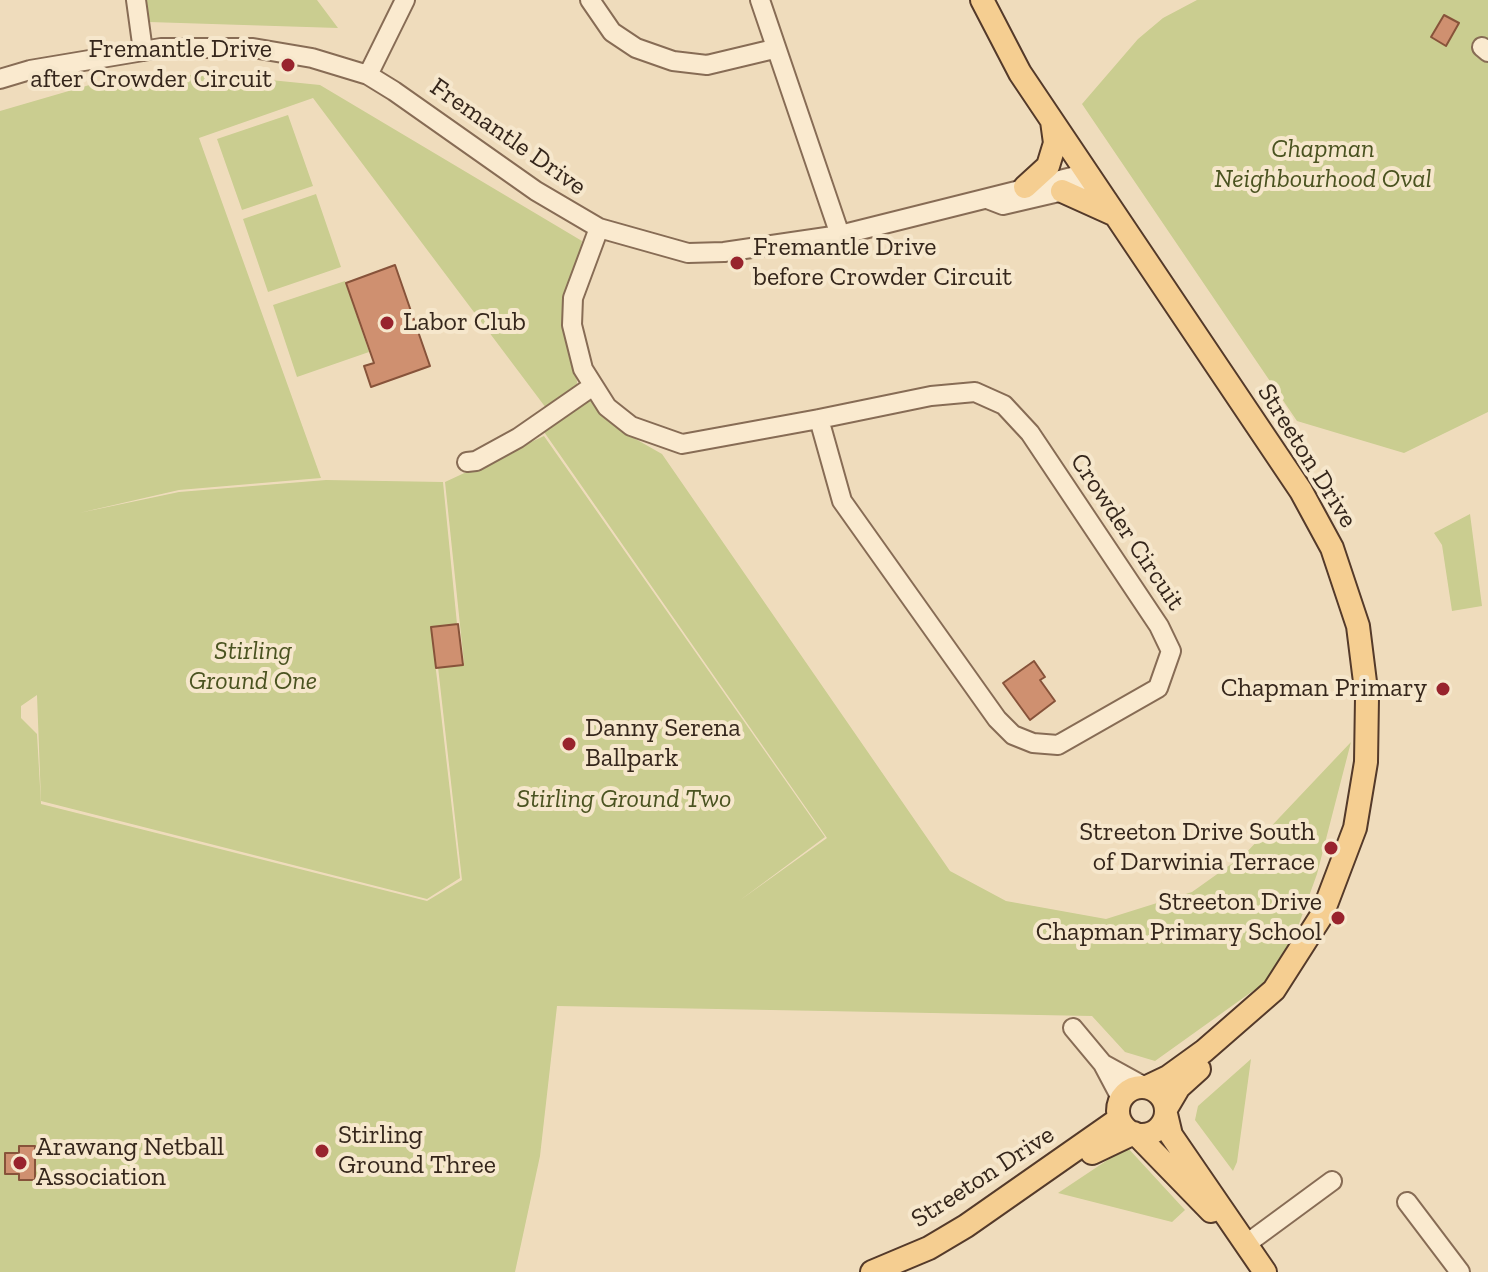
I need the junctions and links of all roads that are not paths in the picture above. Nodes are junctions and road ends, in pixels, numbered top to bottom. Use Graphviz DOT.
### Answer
graph roads {
  1 [pos="136,0"];
  2 [pos="405,0"];
  3 [pos="590,0"];
  4 [pos="760,0"];
  5 [pos="982,0"];
  6 [pos="774,49"];
  7 [pos="143,51"];
  8 [pos="368,75"];
  9 [pos="0,79"];
  10 [pos="1052,121"];
  11 [pos="1092,179"];
  12 [pos="1025,187"];
  13 [pos="1062,191"];
  14 [pos="990,200"];
  15 [pos="1117,217"];
  16 [pos="599,228"];
  17 [pos="840,235"];
  18 [pos="593,386"];
  19 [pos="819,419"];
  20 [pos="467,462"];
  21 [pos="1274,990"];
  22 [pos="1073,1028"];
  23 [pos="1103,1064"];
  24 [pos="1145,1087"];
  25 [pos="1166,1111"];
  26 [pos="1128,1121"];
  27 [pos="1332,1181"];
  28 [pos="1407,1202"];
  29 [pos="1239,1238"];
  30 [pos="872,1272"];
  31 [pos="900,1272"];
  32 [pos="1265,1272"];
  33 [pos="1460,1272"];
  1 -- 7 [label="street"];
  2 -- 8 [label="street"];
  3 -- 6 [label="street"];
  4 -- 6 [label="street"];
  5 -- 10 [label="main road, Streeton Drive"];
  6 -- 17 [label="street"];
  7 -- 8 [label="street, Fremantle Drive"];
  7 -- 9 [label="street, Fremantle Drive"];
  8 -- 16 [label="street, Fremantle Drive"];
  10 -- 11 [label="main road, Streeton Drive"];
  10 -- 12 [label="main road"];
  11 -- 12 [label="street, Fremantle Drive"];
  11 -- 13 [label="street, Fremantle Drive"];
  11 -- 15 [label="main road, Streeton Drive"];
  12 -- 14 [label="street, Fremantle Drive"];
  13 -- 14 [label="street, Fremantle Drive"];
  13 -- 15 [label="main road"];
  14 -- 17 [label="street, Fremantle Drive"];
  15 -- 21 [label="main road, Streeton Drive"];
  16 -- 17 [label="street, Fremantle Drive"];
  16 -- 18 [label="street, Crowder Circuit"];
  18 -- 19 [label="street, Crowder Circuit"];
  18 -- 20 [label="street"];
  19 -- 19 [label="street, Crowder Circuit"];
  21 -- 24 [label="main road, Streeton Drive"];
  21 -- 25 [label="main road, Streeton Drive"];
  22 -- 23 [label="street"];
  23 -- 24 [label="street"];
  23 -- 26 [label="street"];
  24 -- 25 [label="main road"];
  24 -- 26 [label="main road"];
  25 -- 26 [label="main road"];
  25 -- 29 [label="main road"];
  26 -- 29 [label="main road"];
  26 -- 30 [label="main road, Streeton Drive"];
  26 -- 31 [label="main road, Streeton Drive"];
  27 -- 29 [label="street"];
  28 -- 33 [label="street"];
  29 -- 32 [label="main road"];
}
